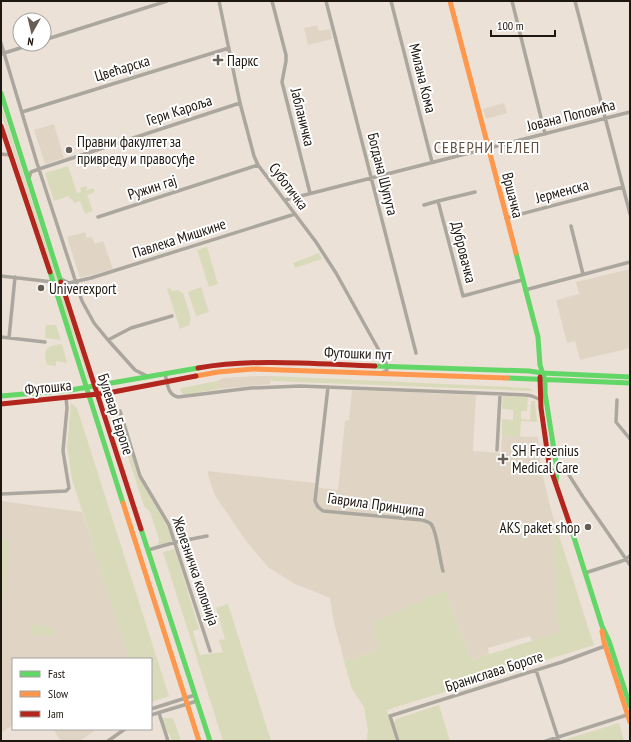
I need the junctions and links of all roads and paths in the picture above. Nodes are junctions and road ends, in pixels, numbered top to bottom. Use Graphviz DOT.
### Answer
graph roads {
  1 [pos="167,1"];
  2 [pos="218,1"];
  3 [pos="272,1"];
  4 [pos="326,1"];
  5 [pos="391,1"];
  6 [pos="450,1"];
  7 [pos="512,1"];
  8 [pos="575,1"];
  9 [pos="52,37"];
  10 [pos="1,43"];
  11 [pos="229,48"];
  12 [pos="3,54"];
  13 [pos="1,94"];
  14 [pos="240,103"];
  15 [pos="22,112"];
  16 [pos="630,112"];
  17 [pos="605,119"];
  18 [pos="1,126"];
  19 [pos="545,134"];
  20 [pos="489,148"];
  21 [pos="1,154"];
  22 [pos="10,155"];
  23 [pos="432,162"];
  24 [pos="258,165"];
  25 [pos="25,168"];
  26 [pos="39,169"];
  27 [pos="34,170"];
  28 [pos="371,177"];
  29 [pos="28,179"];
  30 [pos="623,187"];
  31 [pos="475,192"];
  32 [pos="310,193"];
  33 [pos="285,200"];
  34 [pos="438,201"];
  35 [pos="424,205"];
  36 [pos="295,214"];
  37 [pos="630,214"];
  38 [pos="98,217"];
  39 [pos="506,218"];
  40 [pos="571,226"];
  41 [pos="630,262"];
  42 [pos="584,274"];
  43 [pos="1,276"];
  44 [pos="15,277"];
  45 [pos="61,279"];
  46 [pos="522,280"];
  47 [pos="52,282"];
  48 [pos="70,282"];
  49 [pos="76,282"];
  50 [pos="525,290"];
  51 [pos="65,292"];
  52 [pos="172,316"];
  53 [pos="1,337"];
  54 [pos="9,338"];
  55 [pos="108,340"];
  56 [pos="45,342"];
  57 [pos="416,353"];
  58 [pos="387,366"];
  59 [pos="135,370"];
  60 [pos="382,373"];
  61 [pos="542,373"];
  62 [pos="165,374"];
  63 [pos="148,376"];
  64 [pos="630,377"];
  65 [pos="132,380"];
  66 [pos="542,380"];
  67 [pos="167,381"];
  68 [pos="630,383"];
  69 [pos="94,386"];
  70 [pos="328,387"];
  71 [pos="86,388"];
  72 [pos="96,394"];
  73 [pos="88,395"];
  74 [pos="500,395"];
  75 [pos="1,396"];
  76 [pos="66,398"];
  77 [pos="541,400"];
  78 [pos="617,400"];
  79 [pos="1,404"];
  80 [pos="120,411"];
  81 [pos="630,439"];
  82 [pos="498,450"];
  83 [pos="567,472"];
  84 [pos="556,482"];
  85 [pos="1,494"];
  86 [pos="207,536"];
  87 [pos="176,542"];
  88 [pos="148,550"];
  89 [pos="630,556"];
  90 [pos="626,559"];
  91 [pos="630,565"];
  92 [pos="443,572"];
  93 [pos="585,574"];
  94 [pos="602,626"];
  95 [pos="605,646"];
  96 [pos="210,651"];
  97 [pos="536,670"];
  98 [pos="195,695"];
  99 [pos="186,698"];
  100 [pos="197,701"];
  101 [pos="187,704"];
  102 [pos="630,706"];
  103 [pos="152,709"];
  104 [pos="159,713"];
  105 [pos="152,715"];
  106 [pos="627,715"];
  107 [pos="630,722"];
  108 [pos="124,730"];
  109 [pos="558,739"];
  110 [pos="108,741"];
  111 [pos="168,741"];
  112 [pos="199,741"];
  113 [pos="210,741"];
  114 [pos="398,741"];
  115 [pos="546,741"];
  1 -- 9 [label="street"];
  2 -- 11 [label="street, Суботичка"];
  3 -- 32 [label="street, Јабланичка"];
  4 -- 28 [label="street, Богдана Шупута"];
  5 -- 23 [label="street, Милана Кома"];
  6 -- 20 [label="main road, Вршачка"];
  7 -- 19 [label="street"];
  8 -- 17 [label="street"];
  10 -- 12 [label="street"];
  11 -- 14 [label="street, Суботичка"];
  11 -- 15 [label="street, Цвећарска"];
  12 -- 15 [label="street"];
  13 -- 25 [label="main road, Булевар Европе"];
  14 -- 24 [label="street, Суботичка"];
  14 -- 26 [label="street, Гери Кароља"];
  15 -- 26 [label="street"];
  16 -- 17 [label="street, Јована Поповића"];
  17 -- 19 [label="street, Јована Поповића"];
  17 -- 30 [label="street"];
  18 -- 22 [label="main road, Булевар Европе"];
  19 -- 20 [label="street, Јована Поповића"];
  20 -- 23 [label="street, Јована Поповића"];
  20 -- 39 [label="main road, Вршачка"];
  21 -- 22 [label="street"];
  22 -- 47 [label="main road, Булевар Европе"];
  23 -- 28 [label="street, Јована Поповића"];
  24 -- 33 [label="street, Суботичка"];
  24 -- 38 [label="street, Ружин гај"];
  25 -- 27 [label="street, Гери Кароља"];
  25 -- 29 [label="main road, Булевар Европе"];
  26 -- 27 [label="street, Гери Кароља"];
  26 -- 49 [label="street"];
  27 -- 29 [label="street"];
  28 -- 32 [label="street, Јована Поповића"];
  28 -- 57 [label="street, Богдана Шупута"];
  29 -- 45 [label="main road, Булевар Европе"];
  30 -- 37 [label="street"];
  30 -- 39 [label="street, Јерменска"];
  31 -- 34 [label="street"];
  32 -- 33 [label="street, Јована Поповића"];
  33 -- 36 [label="street, Суботичка"];
  34 -- 35 [label="street"];
  34 -- 46 [label="street, Дубровачка"];
  36 -- 49 [label="street, Павлека Мишкине"];
  36 -- 58 [label="street, Суботичка"];
  39 -- 46 [label="main road, Вршачка"];
  40 -- 42 [label="street"];
  41 -- 42 [label="street"];
  42 -- 50 [label="street"];
  43 -- 44 [label="street"];
  44 -- 47 [label="street"];
  44 -- 54 [label="street"];
  45 -- 48 [label="street, Павлека Мишкине"];
  45 -- 51 [label="main road, Булевар Европе"];
  46 -- 50 [label="main road, Вршачка"];
  47 -- 71 [label="main road, Булевар Европе"];
  48 -- 49 [label="street, Павлека Мишкине"];
  48 -- 51 [label="street"];
  49 -- 55 [label="street"];
  50 -- 61 [label="main road, Вршачка"];
  51 -- 69 [label="main road, Булевар Европе"];
  52 -- 55 [label="street"];
  53 -- 54 [label="street"];
  54 -- 56 [label="street"];
  55 -- 59 [label="street"];
  58 -- 60 [label="street"];
  58 -- 61 [label="main road, Футошки пут"];
  58 -- 62 [label="main road, Футошки пут"];
  59 -- 63 [label="street"];
  59 -- 65 [label="street"];
  60 -- 66 [label="main road, Футошки пут"];
  60 -- 67 [label="main road, Футошки пут"];
  61 -- 64 [label="main road, Футошки пут"];
  61 -- 66 [label="main road, Вршачка"];
  62 -- 63 [label="main road, Футошки пут"];
  62 -- 67 [label="street"];
  63 -- 65 [label="main road, Футошки пут"];
  65 -- 69 [label="main road, Футошки пут"];
  66 -- 68 [label="main road, Футошки пут"];
  66 -- 77 [label="main road"];
  66 -- 84 [label="main road"];
  67 -- 70 [label="street"];
  67 -- 72 [label="main road, Футошки пут"];
  69 -- 71 [label="main road, Футошки пут"];
  69 -- 72 [label="main road, Булевар Европе"];
  70 -- 74 [label="street"];
  70 -- 92 [label="street, Гаврила Принципа"];
  71 -- 73 [label="main road, Булевар Европе"];
  71 -- 75 [label="main road, Футошка"];
  72 -- 73 [label="main road, Футошка"];
  72 -- 88 [label="main road, Булевар Европе"];
  73 -- 76 [label="main road, Футошка"];
  73 -- 99 [label="main road, Булевар Европе"];
  74 -- 77 [label="street"];
  74 -- 82 [label="street"];
  76 -- 79 [label="main road, Футошка"];
  76 -- 85 [label="street"];
  77 -- 84 [label="main road"];
  78 -- 81 [label="street"];
  80 -- 87 [label="street, Железничка колонија"];
  83 -- 90 [label="street"];
  84 -- 93 [label="main road"];
  86 -- 87 [label="street"];
  87 -- 88 [label="street"];
  87 -- 96 [label="street, Железничка колонија"];
  88 -- 98 [label="main road, Булевар Европе"];
  89 -- 90 [label="street"];
  90 -- 91 [label="street"];
  90 -- 93 [label="street"];
  93 -- 94 [label="main road"];
  94 -- 95 [label="main road"];
  94 -- 102 [label="main road"];
  95 -- 97 [label="street, Бранислава Бороте"];
  95 -- 106 [label="main road"];
  97 -- 109 [label="street"];
  97 -- 114 [label="street, Бранислава Бороте"];
  98 -- 99 [label="street"];
  98 -- 100 [label="main road, Булевар Европе"];
  99 -- 101 [label="main road, Булевар Европе"];
  99 -- 103 [label="street"];
  100 -- 101 [label="street"];
  100 -- 113 [label="main road, Булевар Европе"];
  101 -- 104 [label="street"];
  101 -- 112 [label="main road, Булевар Европе"];
  104 -- 105 [label="street"];
  104 -- 111 [label="street"];
  106 -- 107 [label="main road"];
  106 -- 109 [label="street"];
  108 -- 110 [label="street"];
  109 -- 115 [label="street"];
}
